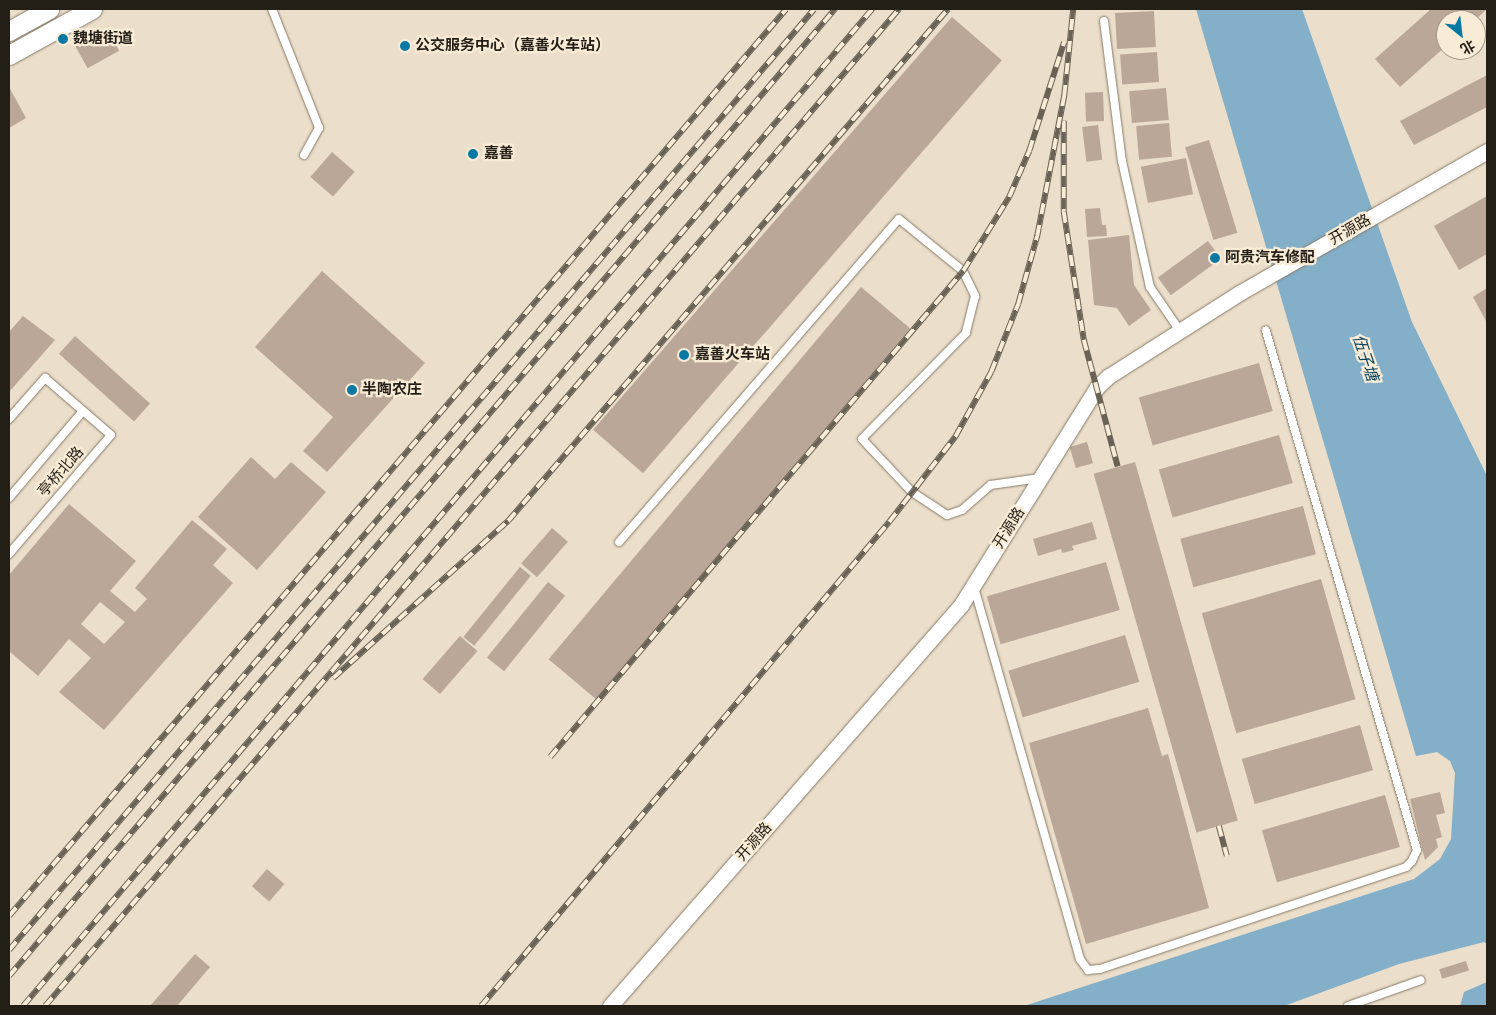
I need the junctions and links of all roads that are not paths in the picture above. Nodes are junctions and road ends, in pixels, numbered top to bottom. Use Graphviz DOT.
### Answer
graph roads {
  1 [pos="49,9"];
  2 [pos="92,9"];
  3 [pos="272,9"];
  4 [pos="1104,21"];
  5 [pos="9,32"];
  6 [pos="9,55"];
  7 [pos="1487,151"];
  8 [pos="304,155"];
  9 [pos="1180,331"];
  10 [pos="1266,331"];
  11 [pos="83,411"];
  12 [pos="9,419"];
  13 [pos="1040,478"];
  14 [pos="9,498"];
  15 [pos="619,542"];
  16 [pos="9,554"];
  17 [pos="974,585"];
  18 [pos="1420,980"];
  19 [pos="610,1006"];
  20 [pos="1348,1006"];
  1 -- 5 [label="street"];
  2 -- 6 [label="street"];
  3 -- 8 [label="lane"];
  4 -- 9 [label="lane"];
  7 -- 9 [label="street, 开源路"];
  9 -- 13 [label="street, 开源路"];
  10 -- 17 [label="lane"];
  11 -- 12 [label="lane, 亭桥北路"];
  11 -- 14 [label="lane, 亭桥北路"];
  11 -- 16 [label="lane, 亭桥北路"];
  13 -- 15 [label="lane"];
  13 -- 17 [label="street, 开源路"];
  17 -- 19 [label="street, 开源路"];
  18 -- 20 [label="lane"];
}
